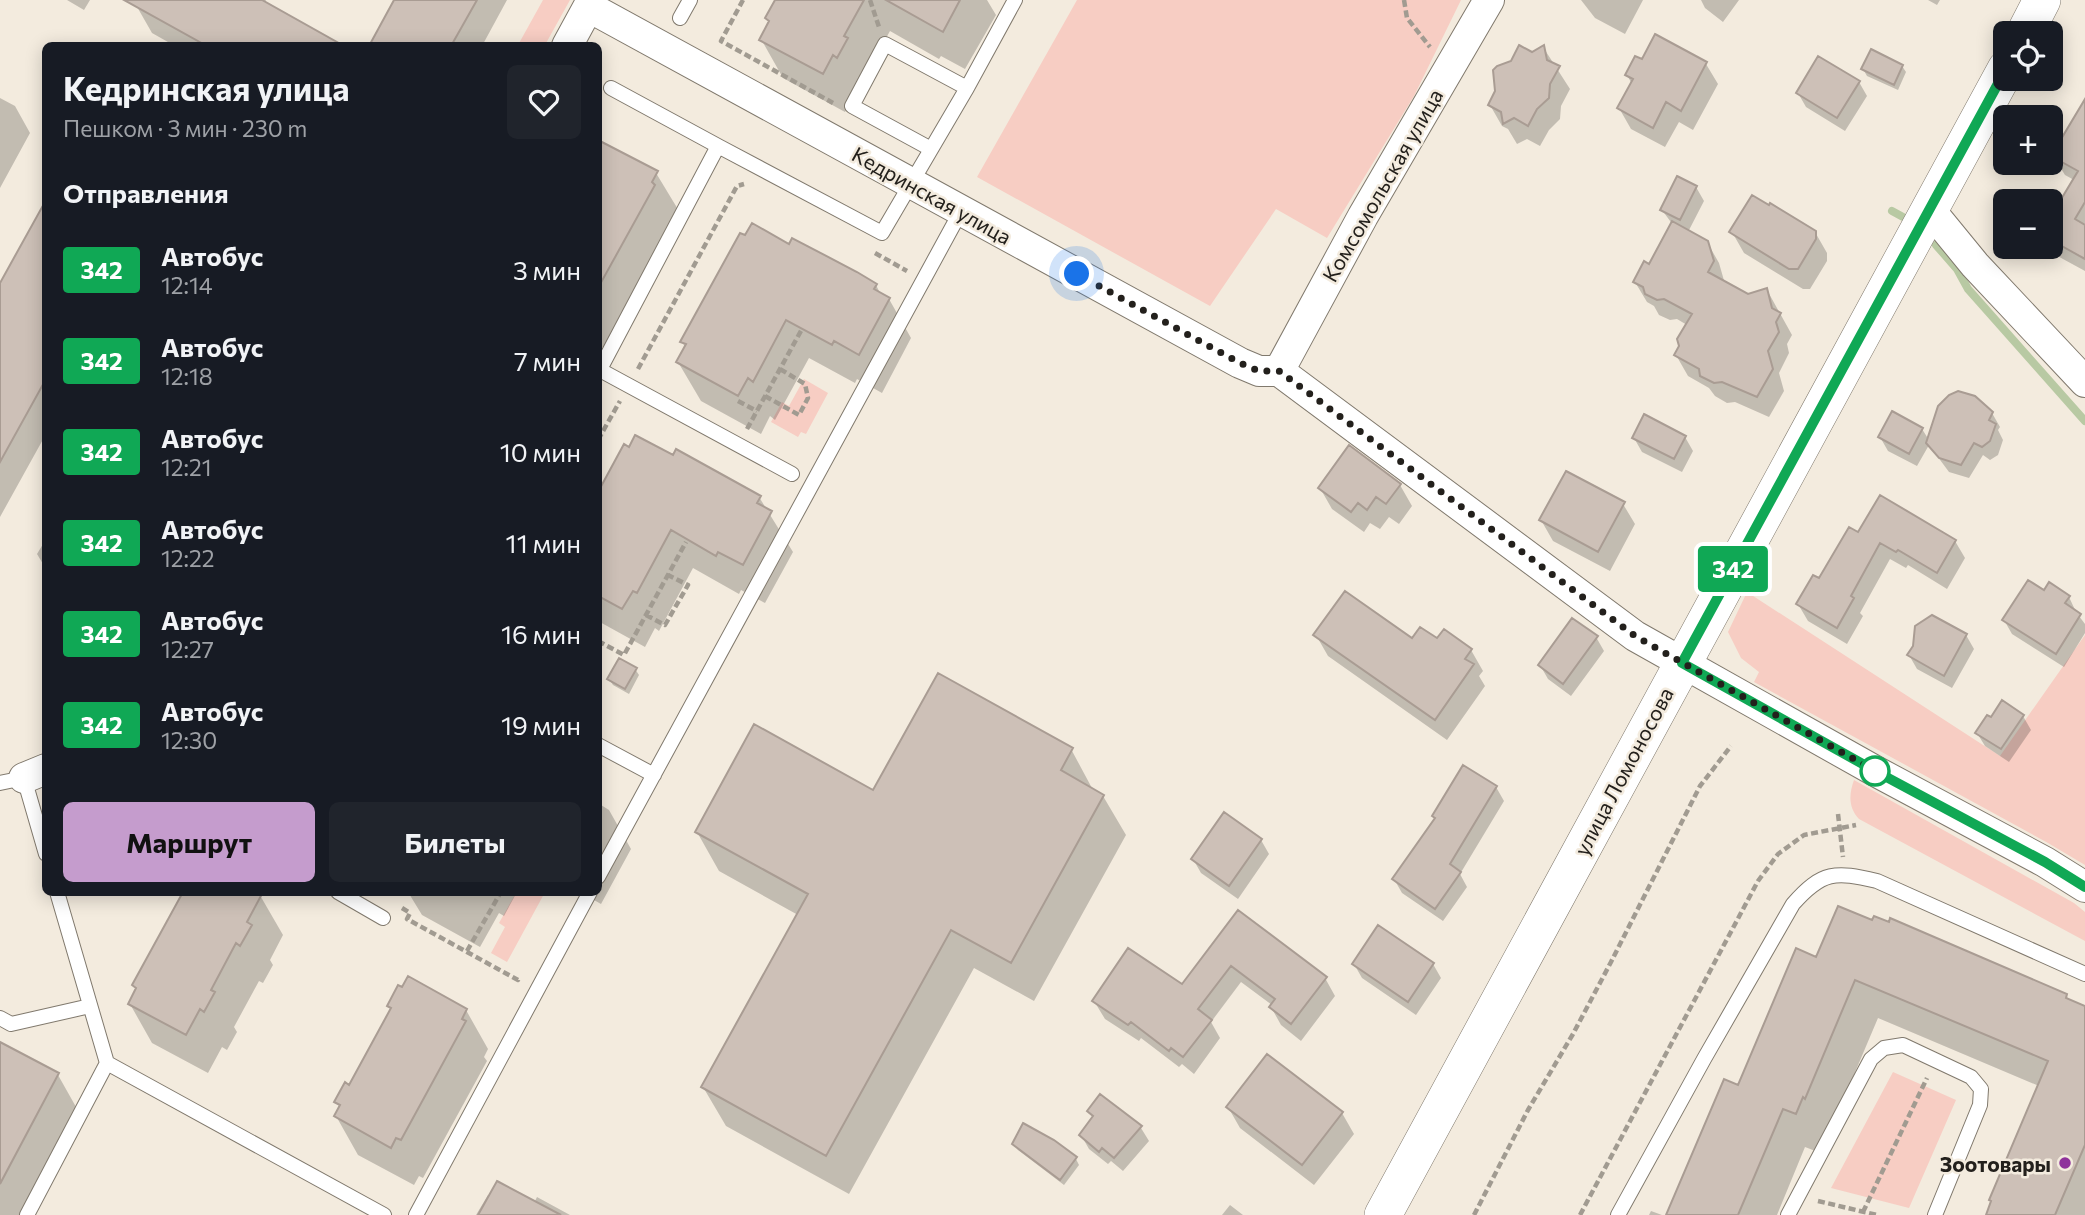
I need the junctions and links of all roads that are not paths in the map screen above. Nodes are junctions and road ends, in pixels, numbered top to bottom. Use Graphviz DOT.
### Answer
graph roads {
  1 [pos="690,0"];
  2 [pos="1015,0"];
  3 [pos="1489,0"];
  4 [pos="2042,0"];
  5 [pos="591,3"];
  6 [pos="680,18"];
  7 [pos="2031,21"];
  8 [pos="570,42"];
  9 [pos="611,88"];
  10 [pos="967,89"];
  11 [pos="1994,91"];
  12 [pos="718,146"];
  13 [pos="931,149"];
  14 [pos="913,184"];
  15 [pos="1930,210"];
  16 [pos="961,211"];
  17 [pos="602,365"];
  18 [pos="1279,371"];
  19 [pos="602,372"];
  20 [pos="2085,382"];
  21 [pos="792,474"];
  22 [pos="1682,663"];
  23 [pos="602,747"];
  24 [pos="654,775"];
  25 [pos="23,777"];
  26 [pos="42,841"];
  27 [pos="602,870"];
  28 [pos="2085,887"];
  29 [pos="58,896"];
  30 [pos="345,896"];
  31 [pos="588,896"];
  32 [pos="383,918"];
  33 [pos="2085,974"];
  34 [pos="90,1006"];
  35 [pos="0,1018"];
  36 [pos="107,1063"];
  37 [pos="27,1215"];
  38 [pos="384,1215"];
  39 [pos="416,1215"];
  40 [pos="1383,1215"];
  41 [pos="1618,1215"];
  42 [pos="1788,1215"];
  43 [pos="1935,1215"];
  1 -- 6 [label="lane"];
  2 -- 10 [label="lane"];
  3 -- 18 [label="street, Комсомольская улица"];
  4 -- 7 [label="street"];
  5 -- 8 [label="street"];
  5 -- 14 [label="street, Кедринская улица"];
  9 -- 12 [label="lane"];
  10 -- 13 [label="lane"];
  10 -- 13 [label="lane"];
  11 -- 15 [label="street, улица Ломоносова"];
  12 -- 14 [label="lane"];
  12 -- 17 [label="lane"];
  13 -- 14 [label="lane"];
  14 -- 16 [label="street, Кедринская улица"];
  15 -- 20 [label="street"];
  15 -- 22 [label="street, улица Ломоносова"];
  16 -- 18 [label="street, Кедринская улица"];
  16 -- 24 [label="lane"];
  18 -- 22 [label="street"];
  19 -- 21 [label="lane"];
  22 -- 28 [label="street"];
  22 -- 40 [label="street, улица Ломоносова"];
  23 -- 24 [label="lane"];
  24 -- 27 [label="lane"];
  25 -- 26 [label="lane"];
  29 -- 34 [label="lane"];
  30 -- 32 [label="lane"];
  31 -- 39 [label="lane"];
  33 -- 41 [label="lane"];
  34 -- 35 [label="lane"];
  34 -- 36 [label="lane"];
  36 -- 37 [label="lane"];
  36 -- 38 [label="lane"];
  42 -- 43 [label="lane"];
}
